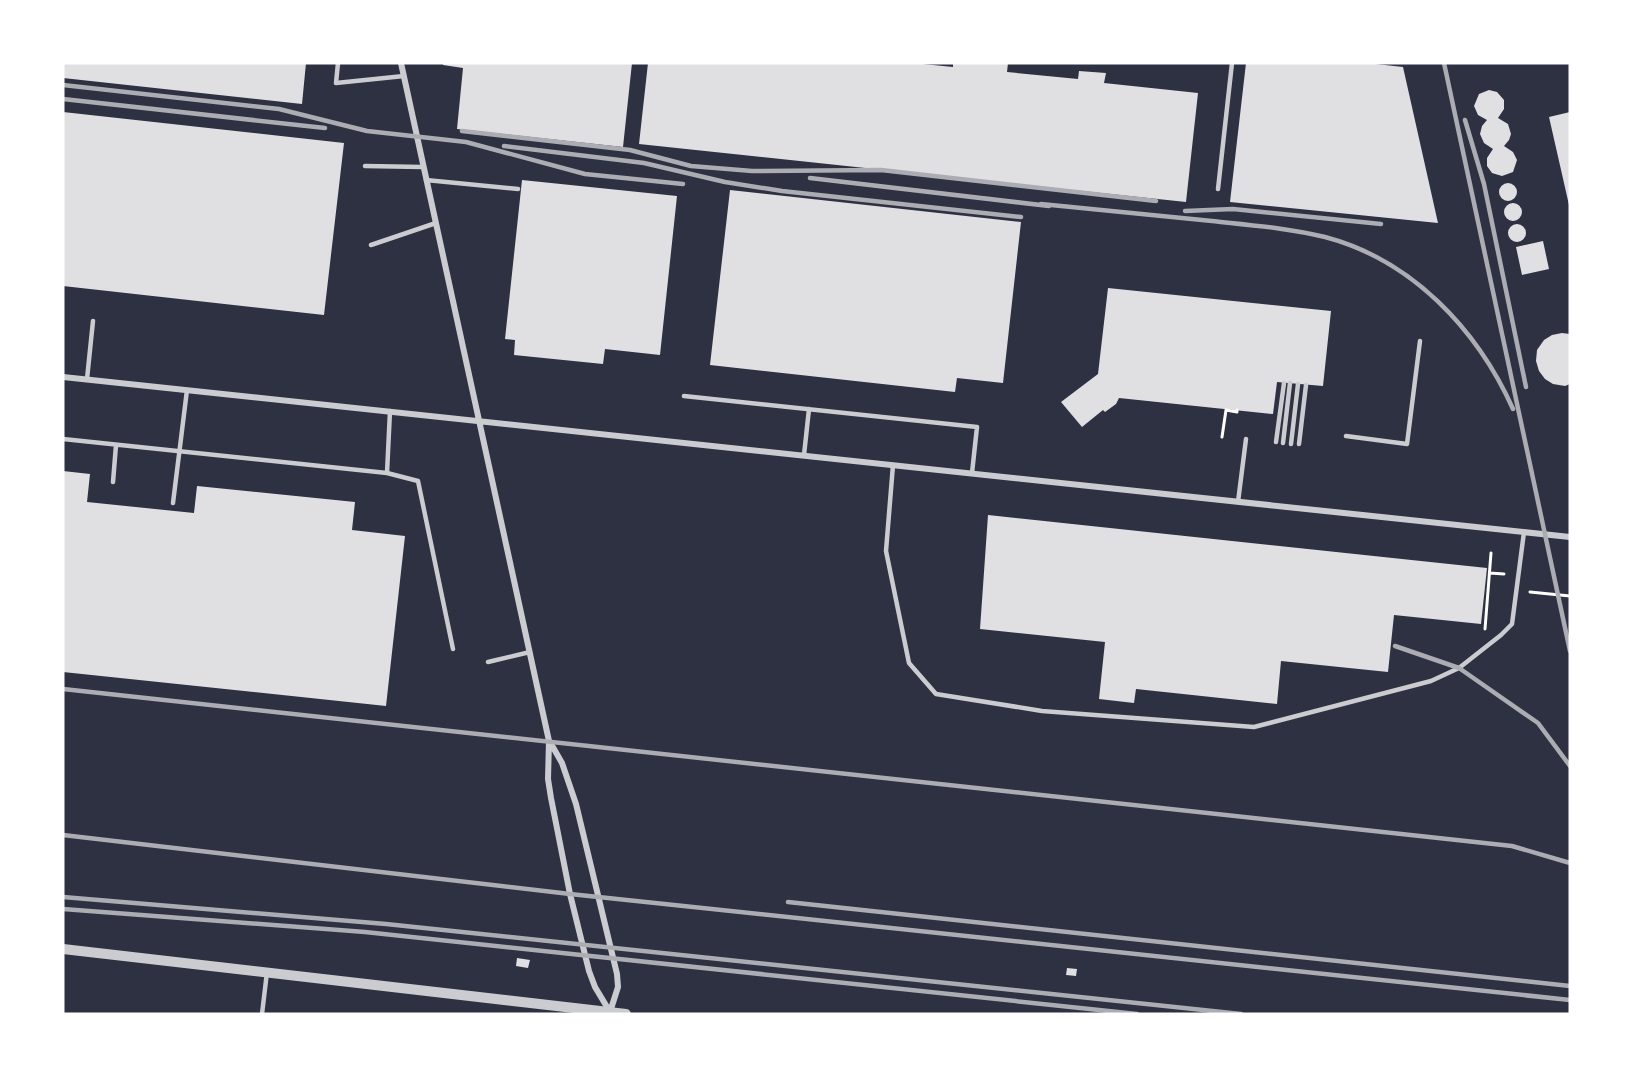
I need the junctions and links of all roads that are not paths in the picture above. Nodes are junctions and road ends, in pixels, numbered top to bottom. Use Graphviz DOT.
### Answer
graph roads {
  1 [pos="338,63"];
  2 [pos="401,63"];
  3 [pos="1232,63"];
  4 [pos="404,76"];
  5 [pos="365,166"];
  6 [pos="423,167"];
  7 [pos="426,180"];
  8 [pos="518,189"];
  9 [pos="1218,189"];
  10 [pos="436,223"];
  11 [pos="371,245"];
  12 [pos="93,321"];
  13 [pos="1419,341"];
  14 [pos="63,376"];
  15 [pos="87,379"];
  16 [pos="1284,383"];
  17 [pos="1290,384"];
  18 [pos="1298,384"];
  19 [pos="1306,385"];
  20 [pos="187,390"];
  21 [pos="684,396"];
  22 [pos="809,409"];
  23 [pos="390,411"];
  24 [pos="479,421"];
  25 [pos="1346,436"];
  26 [pos="63,439"];
  27 [pos="1246,439"];
  28 [pos="1276,442"];
  29 [pos="1283,443"];
  30 [pos="1291,444"];
  31 [pos="1299,444"];
  32 [pos="116,445"];
  33 [pos="179,451"];
  34 [pos="804,455"];
  35 [pos="893,465"];
  36 [pos="387,473"];
  37 [pos="972,473"];
  38 [pos="113,482"];
  39 [pos="1238,502"];
  40 [pos="173,503"];
  41 [pos="1524,532"];
  42 [pos="1570,537"];
  43 [pos="453,648"];
  44 [pos="530,652"];
  45 [pos="488,662"];
  46 [pos="549,741"];
  47 [pos="63,949"];
  48 [pos="267,972"];
  49 [pos="610,1013"];
  50 [pos="262,1014"];
  51 [pos="626,1014"];
  1 -- 4 [label="lane"];
  2 -- 4 [label="street"];
  3 -- 9 [label="lane"];
  4 -- 6 [label="street"];
  5 -- 6 [label="lane"];
  6 -- 7 [label="street"];
  7 -- 8 [label="lane"];
  7 -- 10 [label="street"];
  10 -- 11 [label="lane"];
  10 -- 24 [label="street"];
  12 -- 15 [label="lane"];
  13 -- 25 [label="lane"];
  14 -- 15 [label="street"];
  15 -- 20 [label="street"];
  16 -- 28 [label="lane"];
  17 -- 29 [label="lane"];
  18 -- 30 [label="lane"];
  19 -- 31 [label="lane"];
  20 -- 23 [label="street"];
  20 -- 33 [label="lane"];
  21 -- 22 [label="lane"];
  22 -- 34 [label="lane"];
  22 -- 37 [label="lane"];
  23 -- 24 [label="street"];
  23 -- 36 [label="lane"];
  24 -- 34 [label="street"];
  24 -- 44 [label="street"];
  26 -- 32 [label="lane"];
  27 -- 39 [label="lane"];
  32 -- 33 [label="lane"];
  32 -- 38 [label="lane"];
  33 -- 36 [label="lane"];
  33 -- 40 [label="lane"];
  34 -- 35 [label="street"];
  35 -- 37 [label="street"];
  35 -- 41 [label="lane"];
  36 -- 43 [label="lane"];
  37 -- 39 [label="street"];
  39 -- 41 [label="street"];
  41 -- 42 [label="street"];
  44 -- 45 [label="lane"];
  44 -- 46 [label="street"];
  46 -- 49 [label="street"];
  46 -- 49 [label="street"];
  47 -- 48 [label="street"];
  48 -- 49 [label="street"];
  48 -- 50 [label="lane"];
  49 -- 51 [label="street"];
}
